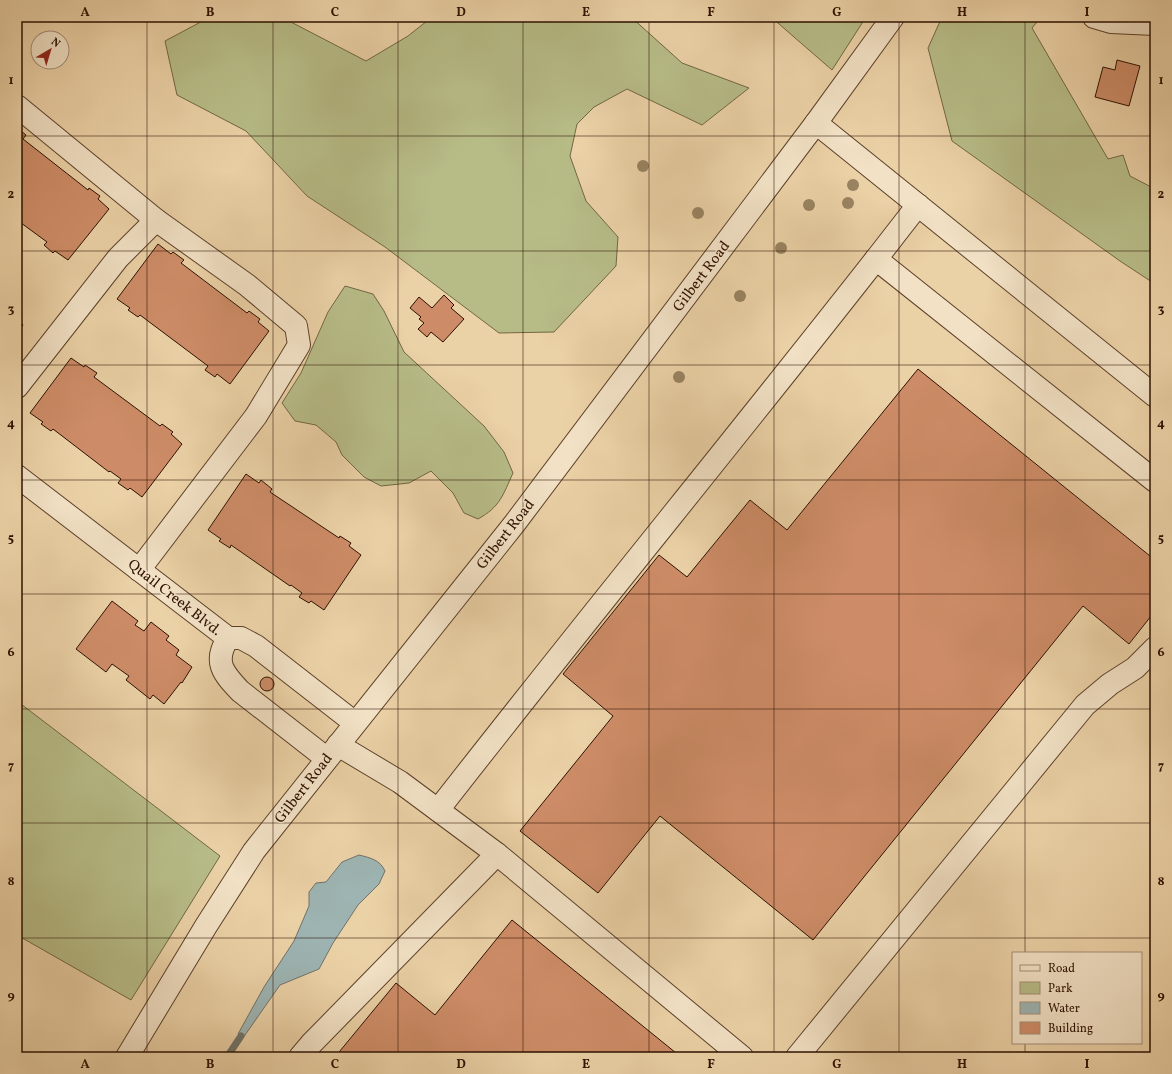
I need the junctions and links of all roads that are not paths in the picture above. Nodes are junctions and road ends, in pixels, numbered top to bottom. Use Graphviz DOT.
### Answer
graph roads {
  1 [pos="893,17"];
  2 [pos="1094,17"];
  3 [pos="1155,24"];
  4 [pos="17,106"];
  5 [pos="816,123"];
  6 [pos="918,205"];
  7 [pos="156,220"];
  8 [pos="876,259"];
  9 [pos="17,387"];
  10 [pos="1155,396"];
  11 [pos="17,476"];
  12 [pos="1155,481"];
  13 [pos="139,570"];
  14 [pos="228,638"];
  15 [pos="1155,648"];
  16 [pos="355,723"];
  17 [pos="332,751"];
  18 [pos="438,810"];
  19 [pos="497,854"];
  20 [pos="127,1057"];
  21 [pos="300,1057"];
  22 [pos="742,1057"];
  23 [pos="797,1057"];
  1 -- 5 [label="street, Gilbert Road"];
  2 -- 3 [label="street"];
  4 -- 7 [label="street"];
  5 -- 6 [label="street"];
  5 -- 16 [label="street, Gilbert Road"];
  6 -- 8 [label="street"];
  6 -- 10 [label="street"];
  7 -- 9 [label="street"];
  7 -- 13 [label="street"];
  8 -- 12 [label="street"];
  8 -- 18 [label="street"];
  11 -- 13 [label="street, Quail Creek Blvd."];
  13 -- 14 [label="street, Quail Creek Blvd."];
  14 -- 16 [label="street, Quail Creek Blvd."];
  14 -- 17 [label="street"];
  15 -- 23 [label="street"];
  16 -- 17 [label="street, Gilbert Road"];
  17 -- 18 [label="street"];
  17 -- 20 [label="street, Gilbert Road"];
  18 -- 19 [label="street"];
  19 -- 21 [label="street"];
  19 -- 22 [label="street"];
}
